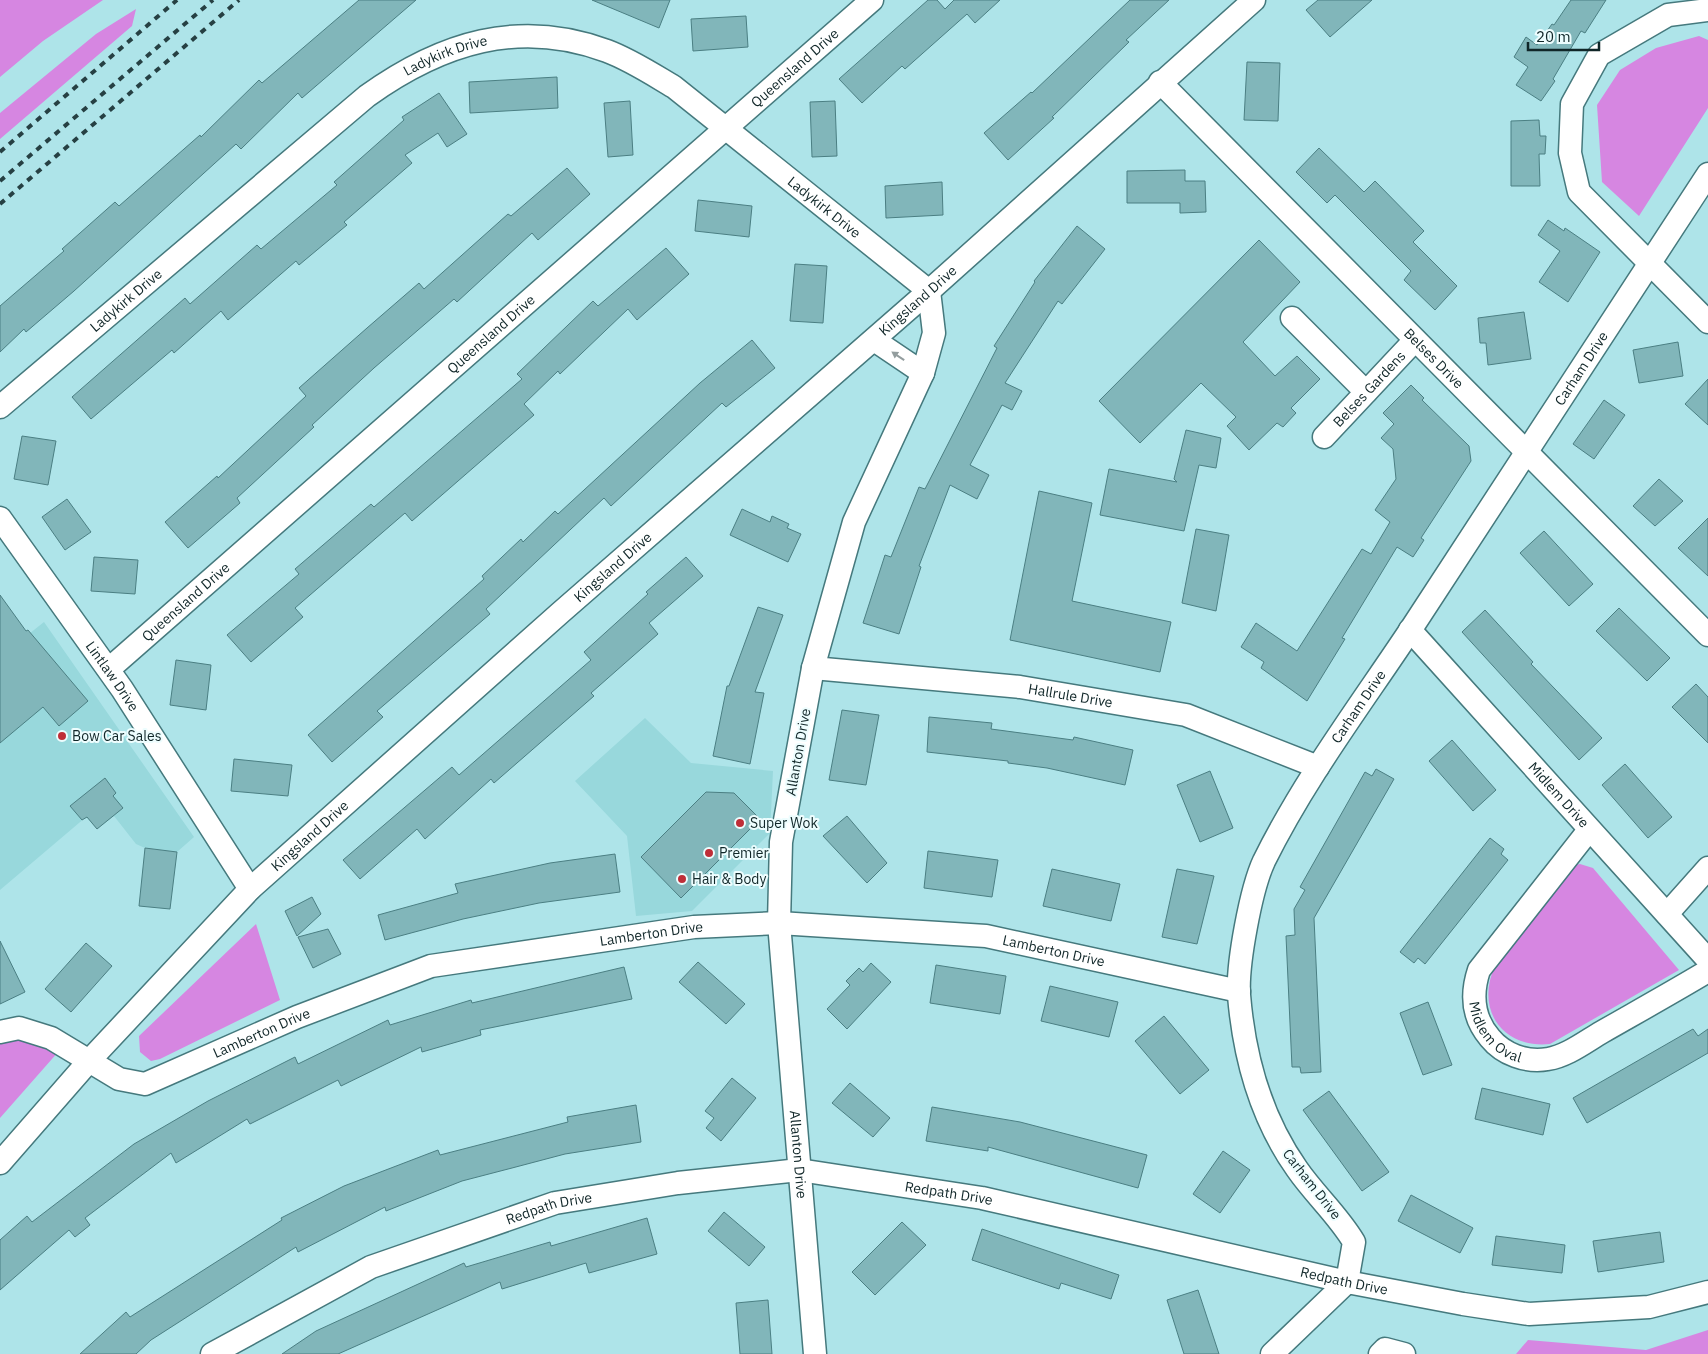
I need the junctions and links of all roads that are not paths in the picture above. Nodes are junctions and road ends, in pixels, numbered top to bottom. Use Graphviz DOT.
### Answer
graph roads {
  1 [pos="872,0"];
  2 [pos="1254,0"];
  3 [pos="1708,10"];
  4 [pos="1160,82"];
  5 [pos="724,127"];
  6 [pos="1708,174"];
  7 [pos="1650,264"];
  8 [pos="929,291"];
  9 [pos="1292,318"];
  10 [pos="1708,322"];
  11 [pos="874,340"];
  12 [pos="1415,340"];
  13 [pos="923,373"];
  14 [pos="1366,392"];
  15 [pos="0,407"];
  16 [pos="1324,437"];
  17 [pos="1526,451"];
  18 [pos="0,518"];
  19 [pos="1410,630"];
  20 [pos="1708,635"];
  21 [pos="813,668"];
  22 [pos="109,669"];
  23 [pos="1318,767"];
  24 [pos="1589,830"];
  25 [pos="1708,868"];
  26 [pos="250,889"];
  27 [pos="1668,914"];
  28 [pos="779,923"];
  29 [pos="1708,960"];
  30 [pos="1708,971"];
  31 [pos="1239,991"];
  32 [pos="0,1032"];
  33 [pos="89,1061"];
  34 [pos="0,1163"];
  35 [pos="799,1170"];
  36 [pos="1346,1282"];
  37 [pos="1708,1292"];
  38 [pos="212,1354"];
  39 [pos="815,1354"];
  40 [pos="1272,1354"];
  41 [pos="1380,1354"];
  42 [pos="1404,1354"];
  1 -- 5 [label="street, Queensland Drive"];
  2 -- 4 [label="street, Kingsland Drive"];
  3 -- 7 [label="street"];
  4 -- 8 [label="street, Kingsland Drive"];
  4 -- 12 [label="street, Belses Drive"];
  5 -- 8 [label="street, Ladykirk Drive"];
  5 -- 15 [label="street, Ladykirk Drive"];
  5 -- 22 [label="street, Queensland Drive"];
  6 -- 7 [label="street, Carham Drive"];
  7 -- 10 [label="street"];
  7 -- 17 [label="street, Carham Drive"];
  8 -- 11 [label="street, Kingsland Drive"];
  8 -- 13 [label="street, Allanton Drive"];
  9 -- 14 [label="street"];
  13 -- 11 [label="street, one-way"];
  11 -- 26 [label="street, Kingsland Drive"];
  12 -- 14 [label="street, Belses Gardens"];
  12 -- 17 [label="street, Belses Drive"];
  13 -- 21 [label="street, Allanton Drive"];
  14 -- 16 [label="street, Belses Gardens"];
  17 -- 19 [label="street, Carham Drive"];
  17 -- 20 [label="street, Belses Drive"];
  18 -- 22 [label="street, Lintlaw Drive"];
  19 -- 23 [label="street, Carham Drive"];
  19 -- 24 [label="street, Midlem Drive"];
  21 -- 23 [label="street, Hallrule Drive"];
  21 -- 28 [label="street, Allanton Drive"];
  22 -- 26 [label="street, Lintlaw Drive"];
  23 -- 31 [label="street, Carham Drive"];
  24 -- 27 [label="street, Midlem Drive"];
  24 -- 30 [label="street, Midlem Oval"];
  25 -- 27 [label="street"];
  26 -- 33 [label="street, Kingsland Drive"];
  27 -- 29 [label="street, Midlem Drive"];
  28 -- 31 [label="street, Lamberton Drive"];
  28 -- 33 [label="street, Lamberton Drive"];
  28 -- 35 [label="street, Allanton Drive"];
  31 -- 36 [label="street, Carham Drive"];
  32 -- 33 [label="street, Lamberton Drive"];
  33 -- 34 [label="street, Kingsland Drive"];
  35 -- 36 [label="street, Redpath Drive"];
  35 -- 38 [label="street, Redpath Drive"];
  35 -- 39 [label="street, Allanton Drive"];
  36 -- 37 [label="street, Redpath Drive"];
  36 -- 40 [label="street"];
  41 -- 42 [label="street"];
}
